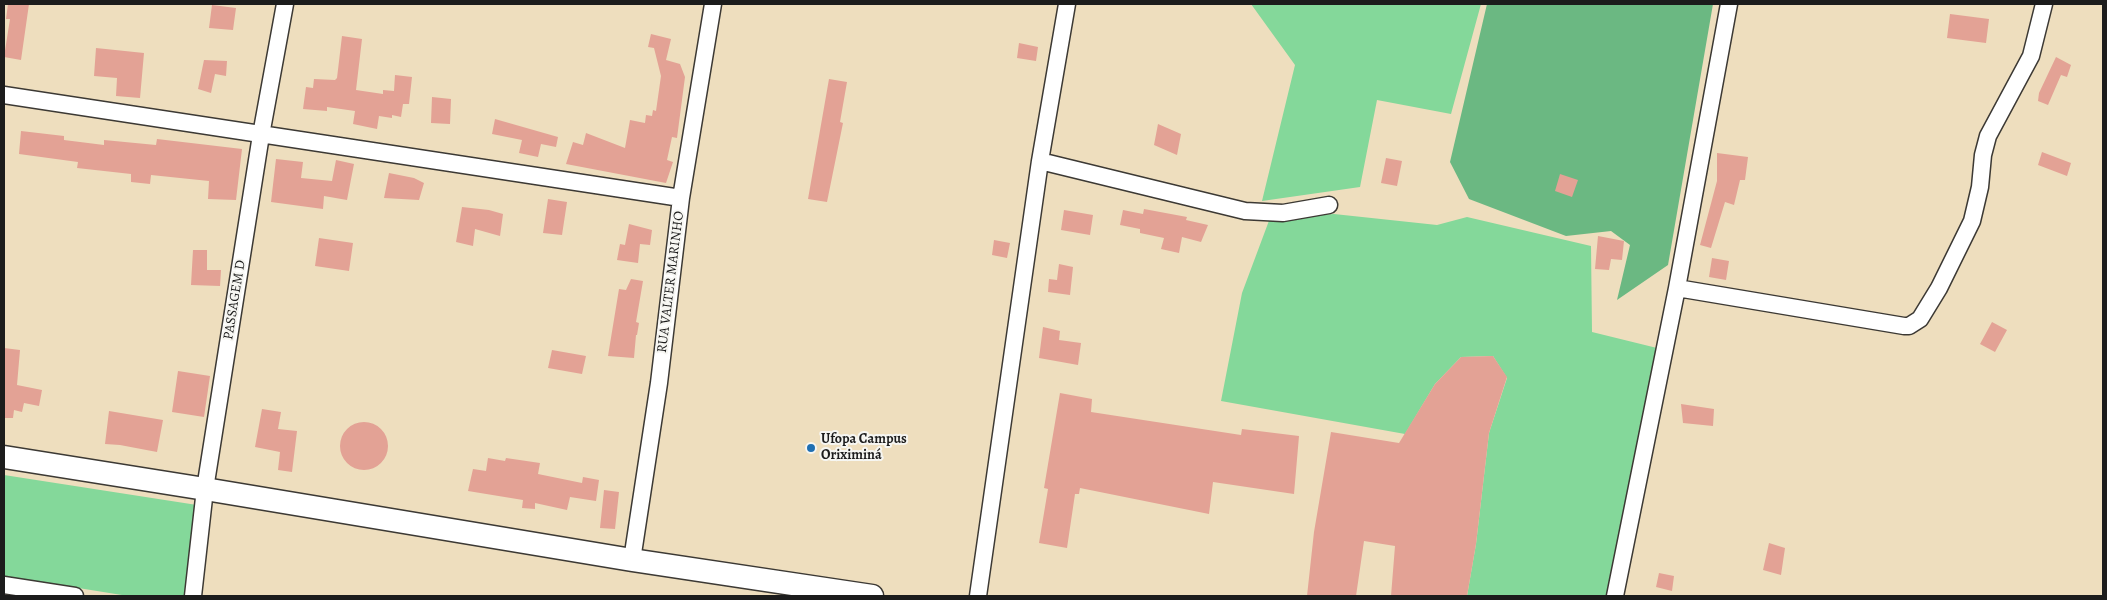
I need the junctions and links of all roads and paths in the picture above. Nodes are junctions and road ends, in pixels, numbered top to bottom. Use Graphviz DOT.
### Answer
graph roads {
  1 [pos="285,4"];
  2 [pos="713,4"];
  3 [pos="1067,4"];
  4 [pos="1729,4"];
  5 [pos="2044,4"];
  6 [pos="4,95"];
  7 [pos="262,135"];
  8 [pos="1040,161"];
  9 [pos="680,198"];
  10 [pos="1329,205"];
  11 [pos="1677,288"];
  12 [pos="4,457"];
  13 [pos="205,489"];
  14 [pos="632,560"];
  15 [pos="4,585"];
  16 [pos="861,595"];
  17 [pos="75,596"];
  18 [pos="193,596"];
  19 [pos="978,596"];
  20 [pos="1615,596"];
  1 -- 7 [label="street, PASSAGEM D"];
  2 -- 9 [label="street, RUA VALTER MARINHO"];
  3 -- 8 [label="street"];
  4 -- 11 [label="street"];
  5 -- 11 [label="street"];
  6 -- 7 [label="street"];
  7 -- 9 [label="street"];
  7 -- 13 [label="street, PASSAGEM D"];
  8 -- 10 [label="street"];
  8 -- 19 [label="street"];
  9 -- 14 [label="street, RUA VALTER MARINHO"];
  11 -- 20 [label="street"];
  12 -- 13 [label="main road"];
  13 -- 14 [label="main road"];
  13 -- 18 [label="street, PASSAGEM D"];
  14 -- 16 [label="main road"];
  15 -- 17 [label="street"];
}
